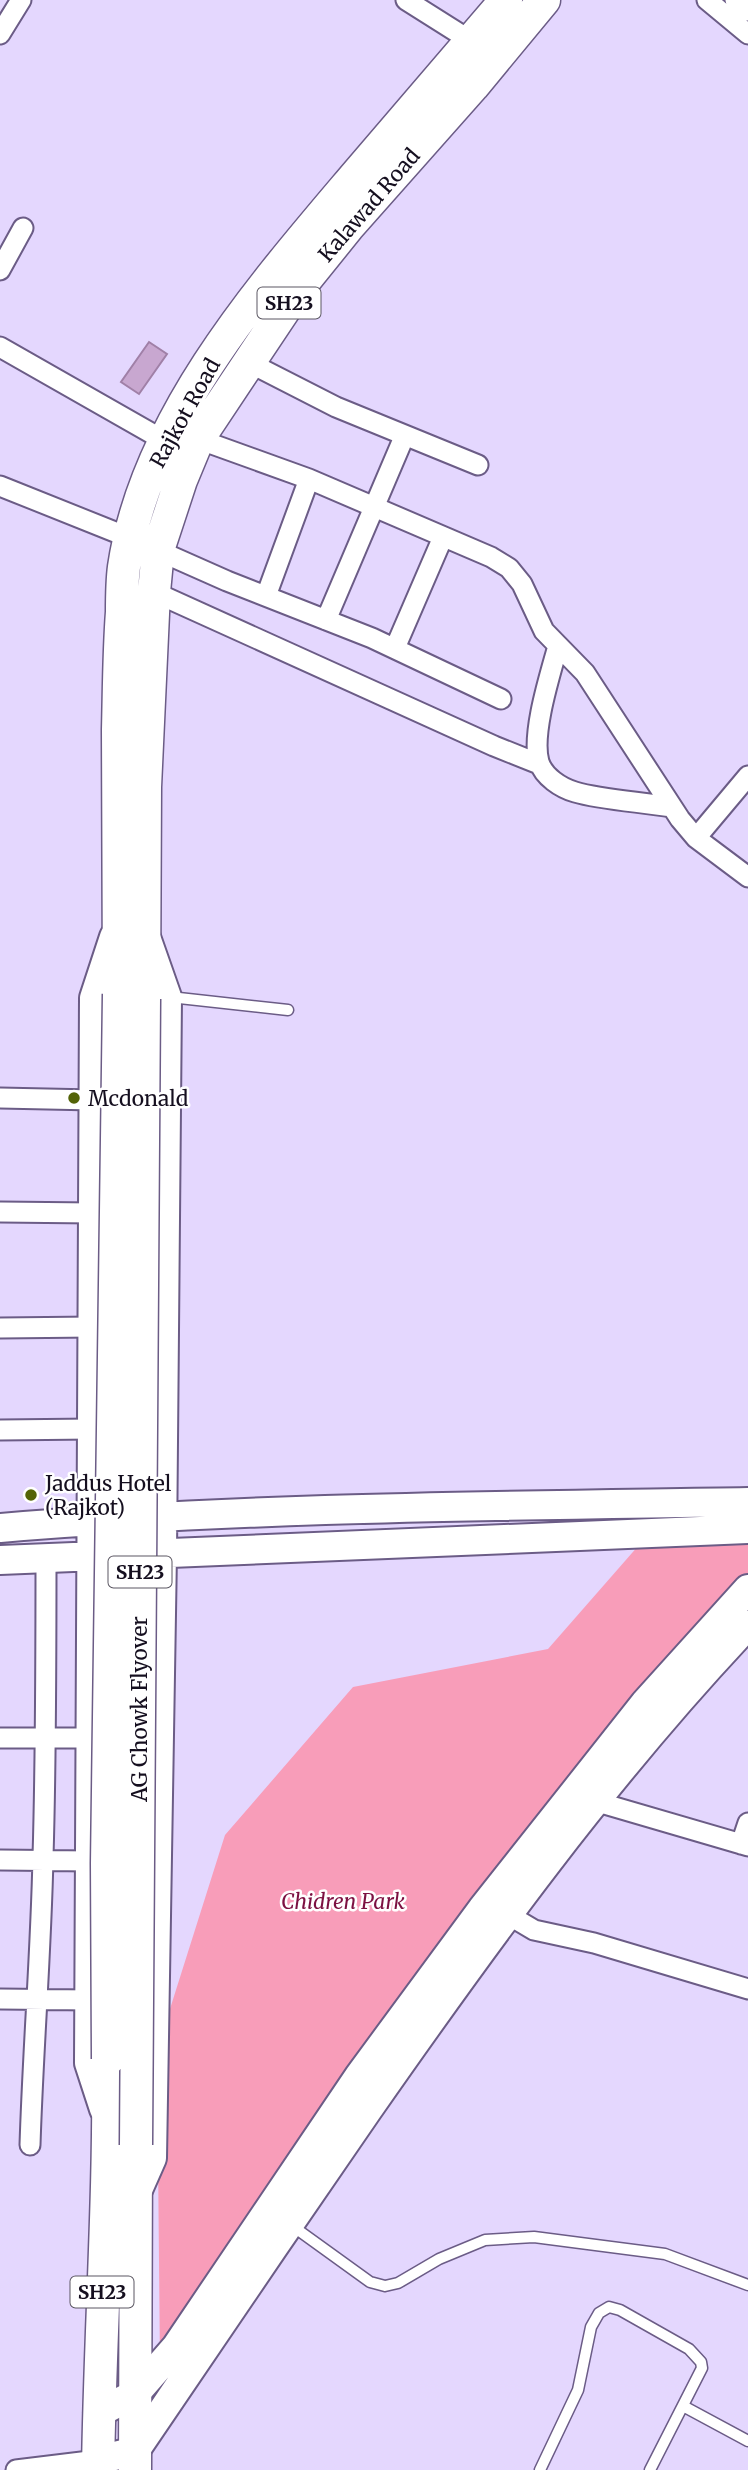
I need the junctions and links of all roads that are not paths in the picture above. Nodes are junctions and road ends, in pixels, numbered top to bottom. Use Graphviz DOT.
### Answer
graph roads {
  1 [pos="21,0"];
  2 [pos="406,0"];
  3 [pos="506,0"];
  4 [pos="544,0"];
  5 [pos="707,0"];
  6 [pos="735,0"];
  7 [pos="748,10"];
  8 [pos="0,34"];
  9 [pos="748,34"];
  10 [pos="471,41"];
  11 [pos="23,228"];
  12 [pos="0,270"];
  13 [pos="0,347"];
  14 [pos="248,362"];
  15 [pos="404,437"];
  16 [pos="198,439"];
  17 [pos="165,440"];
  18 [pos="478,465"];
  19 [pos="309,479"];
  20 [pos="0,486"];
  21 [pos="374,508"];
  22 [pos="443,537"];
  23 [pos="144,544"];
  24 [pos="154,592"];
  25 [pos="266,596"];
  26 [pos="326,620"];
  27 [pos="558,646"];
  28 [pos="395,648"];
  29 [pos="134,663"];
  30 [pos="501,699"];
  31 [pos="539,764"];
  32 [pos="748,776"];
  33 [pos="671,807"];
  34 [pos="696,838"];
  35 [pos="748,877"];
  36 [pos="131,927"];
  37 [pos="143,996"];
  38 [pos="288,1010"];
  39 [pos="0,1098"];
  40 [pos="94,1100"];
  41 [pos="0,1212"];
  42 [pos="93,1213"];
  43 [pos="93,1327"];
  44 [pos="0,1328"];
  45 [pos="92,1429"];
  46 [pos="0,1430"];
  47 [pos="748,1502"];
  48 [pos="161,1515"];
  49 [pos="92,1520"];
  50 [pos="0,1528"];
  51 [pos="748,1529"];
  52 [pos="162,1553"];
  53 [pos="91,1557"];
  54 [pos="46,1558"];
  55 [pos="0,1560"];
  56 [pos="748,1589"];
  57 [pos="748,1625"];
  58 [pos="0,1738"];
  59 [pos="91,1738"];
  60 [pos="46,1740"];
  61 [pos="594,1801"];
  62 [pos="748,1823"];
  63 [pos="745,1845"];
  64 [pos="43,1859"];
  65 [pos="0,1860"];
  66 [pos="90,1861"];
  67 [pos="507,1914"];
  68 [pos="748,1989"];
  69 [pos="0,1999"];
  70 [pos="37,1999"];
  71 [pos="90,2000"];
  72 [pos="109,2125"];
  73 [pos="30,2145"];
  74 [pos="136,2194"];
  75 [pos="290,2224"];
  76 [pos="748,2285"];
  77 [pos="135,2394"];
  78 [pos="683,2406"];
  79 [pos="98,2413"];
  80 [pos="748,2441"];
  81 [pos="135,2460"];
  82 [pos="98,2465"];
  83 [pos="16,2470"];
  84 [pos="540,2470"];
  85 [pos="650,2470"];
  1 -- 8 [label="street"];
  2 -- 10 [label="street"];
  3 -- 10 [label="main road, Rajkot Road / SH23"];
  4 -- 14 [label="main road, Kalawad Road / SH23"];
  5 -- 9 [label="street"];
  6 -- 7 [label="street"];
  10 -- 17 [label="main road, Rajkot Road / SH23"];
  11 -- 12 [label="street"];
  13 -- 17 [label="street"];
  14 -- 15 [label="street"];
  14 -- 16 [label="main road, Kalawad Road / SH23"];
  15 -- 18 [label="street"];
  15 -- 21 [label="street"];
  16 -- 17 [label="street"];
  16 -- 19 [label="street"];
  16 -- 23 [label="main road, Kalawad Road / SH23"];
  17 -- 23 [label="main road, Rajkot Road / SH23"];
  19 -- 21 [label="street"];
  19 -- 25 [label="street"];
  20 -- 23 [label="street"];
  21 -- 22 [label="street"];
  21 -- 26 [label="street"];
  22 -- 27 [label="street"];
  22 -- 28 [label="street"];
  23 -- 24 [label="main road, Kalawad Road / SH23"];
  23 -- 25 [label="street"];
  23 -- 29 [label="main road, Rajkot Road / SH23"];
  24 -- 29 [label="main road, Kalawad Road / SH23"];
  24 -- 31 [label="street"];
  25 -- 26 [label="street"];
  26 -- 28 [label="street"];
  27 -- 31 [label="street"];
  27 -- 33 [label="street"];
  28 -- 30 [label="street"];
  29 -- 36 [label="main road, Rajkot Road / SH23"];
  31 -- 33 [label="street"];
  32 -- 34 [label="street"];
  33 -- 34 [label="street"];
  34 -- 35 [label="street"];
  36 -- 37 [label="main road, AG Chowk Flyover / SH23"];
  36 -- 40 [label="street"];
  37 -- 38 [label="lane"];
  37 -- 48 [label="street"];
  37 -- 72 [label="main road, AG Chowk Flyover / SH23, bridge"];
  37 -- 74 [label="main road, AG Chowk Flyover / SH23, bridge"];
  39 -- 40 [label="street"];
  40 -- 42 [label="street"];
  41 -- 42 [label="street"];
  42 -- 43 [label="street"];
  43 -- 44 [label="street"];
  43 -- 45 [label="street"];
  45 -- 46 [label="street"];
  45 -- 49 [label="street"];
  47 -- 48 [label="street"];
  48 -- 49 [label="street"];
  48 -- 52 [label="street"];
  49 -- 50 [label="street"];
  49 -- 53 [label="street"];
  51 -- 52 [label="street"];
  52 -- 53 [label="street"];
  52 -- 74 [label="street"];
  53 -- 54 [label="street"];
  53 -- 59 [label="street"];
  54 -- 55 [label="street"];
  54 -- 60 [label="street"];
  56 -- 77 [label="street"];
  57 -- 61 [label="street"];
  58 -- 60 [label="street"];
  59 -- 60 [label="street"];
  59 -- 66 [label="street"];
  60 -- 64 [label="street"];
  61 -- 63 [label="street"];
  61 -- 67 [label="street"];
  62 -- 63 [label="street"];
  64 -- 65 [label="street"];
  64 -- 66 [label="street"];
  64 -- 70 [label="street"];
  66 -- 71 [label="street"];
  67 -- 68 [label="street"];
  67 -- 75 [label="street"];
  69 -- 70 [label="street"];
  70 -- 71 [label="street"];
  70 -- 73 [label="street"];
  71 -- 72 [label="street"];
  72 -- 79 [label="main road, SH23"];
  74 -- 77 [label="main road, SH23"];
  75 -- 76 [label="lane"];
  75 -- 81 [label="street"];
  77 -- 79 [label="street"];
  77 -- 81 [label="main road, SH23"];
  78 -- 80 [label="lane"];
  78 -- 84 [label="lane"];
  78 -- 85 [label="lane"];
  79 -- 82 [label="main road, SH23"];
  81 -- 82 [label="street"];
  82 -- 83 [label="street"];
}
